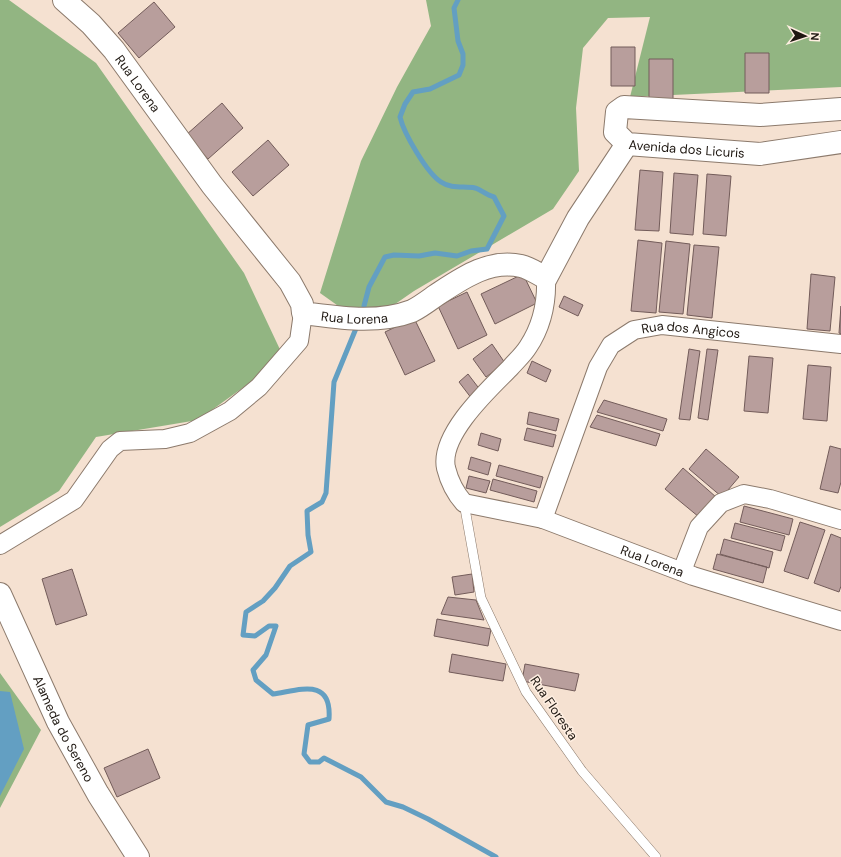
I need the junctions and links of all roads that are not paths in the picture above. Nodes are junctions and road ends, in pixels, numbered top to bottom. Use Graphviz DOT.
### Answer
graph roads {
  1 [pos="64,0"];
  2 [pos="841,109"];
  3 [pos="841,142"];
  4 [pos="627,144"];
  5 [pos="546,278"];
  6 [pos="304,313"];
  7 [pos="841,344"];
  8 [pos="464,503"];
  9 [pos="543,519"];
  10 [pos="841,520"];
  11 [pos="0,545"];
  12 [pos="682,571"];
  13 [pos="0,594"];
  14 [pos="841,621"];
  15 [pos="138,857"];
  16 [pos="656,857"];
  1 -- 6 [label="street, Rua Lorena"];
  2 -- 4 [label="street, Avenida dos Licuris"];
  3 -- 4 [label="street, Avenida dos Licuris"];
  4 -- 5 [label="street"];
  5 -- 6 [label="street, Rua Lorena"];
  5 -- 8 [label="street"];
  6 -- 11 [label="street"];
  7 -- 9 [label="street, Rua dos Angicos"];
  8 -- 9 [label="street, Rua Lorena"];
  8 -- 16 [label="lane, Rua Floresta"];
  9 -- 12 [label="street, Rua Lorena"];
  10 -- 12 [label="street"];
  12 -- 14 [label="street, Rua Lorena"];
  13 -- 15 [label="street, Alameda do Sereno"];
}
